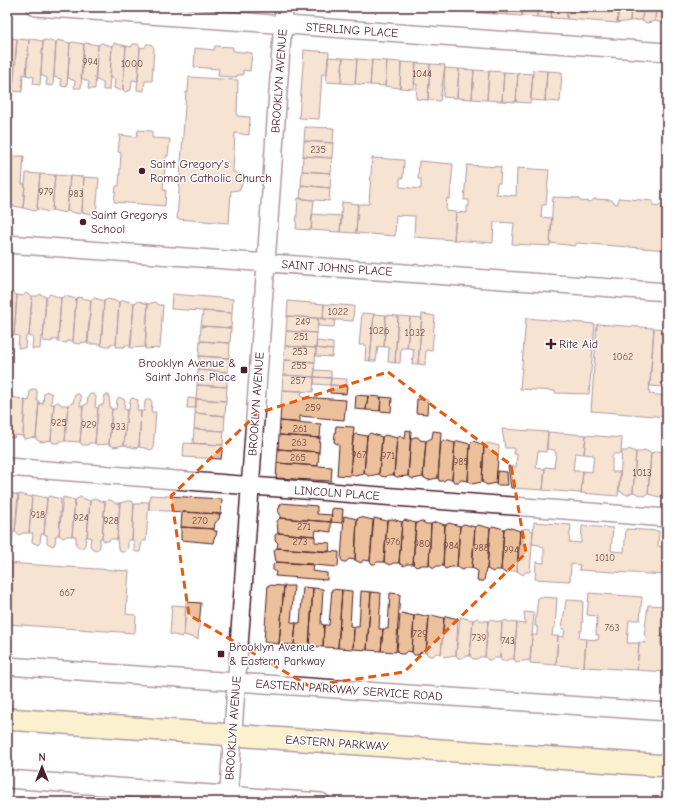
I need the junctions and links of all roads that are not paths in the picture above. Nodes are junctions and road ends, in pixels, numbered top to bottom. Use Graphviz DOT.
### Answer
graph roads {
  1 [pos="36,7"];
  2 [pos="284,7"];
  3 [pos="283,25"];
  4 [pos="667,52"];
  5 [pos="7,244"];
  6 [pos="266,263"];
  7 [pos="667,292"];
  8 [pos="7,467"];
  9 [pos="250,486"];
  10 [pos="667,518"];
  11 [pos="7,666"];
  12 [pos="236,682"];
  13 [pos="667,712"];
  14 [pos="7,719"];
  15 [pos="232,735"];
  16 [pos="667,766"];
  17 [pos="7,779"];
  18 [pos="228,798"];
  19 [pos="321,802"];
  1 -- 3 [label="street, STERLING PLACE"];
  2 -- 3 [label="street, BROOKLYN AVENUE"];
  3 -- 4 [label="street, STERLING PLACE"];
  3 -- 6 [label="street, BROOKLYN AVENUE"];
  5 -- 6 [label="street, SAINT JOHNS PLACE"];
  6 -- 7 [label="street, SAINT JOHNS PLACE"];
  6 -- 9 [label="street, BROOKLYN AVENUE"];
  8 -- 9 [label="street, LINCOLN PLACE"];
  9 -- 10 [label="street, LINCOLN PLACE"];
  9 -- 12 [label="street, BROOKLYN AVENUE"];
  11 -- 12 [label="street, EASTERN PARKWAY SERVICE ROAD"];
  12 -- 13 [label="street, EASTERN PARKWAY SERVICE ROAD"];
  12 -- 15 [label="street, BROOKLYN AVENUE"];
  14 -- 15 [label="main road, EASTERN PARKWAY"];
  15 -- 16 [label="main road, EASTERN PARKWAY"];
  15 -- 18 [label="street, BROOKLYN AVENUE"];
  17 -- 18 [label="street"];
  18 -- 19 [label="street"];
}
